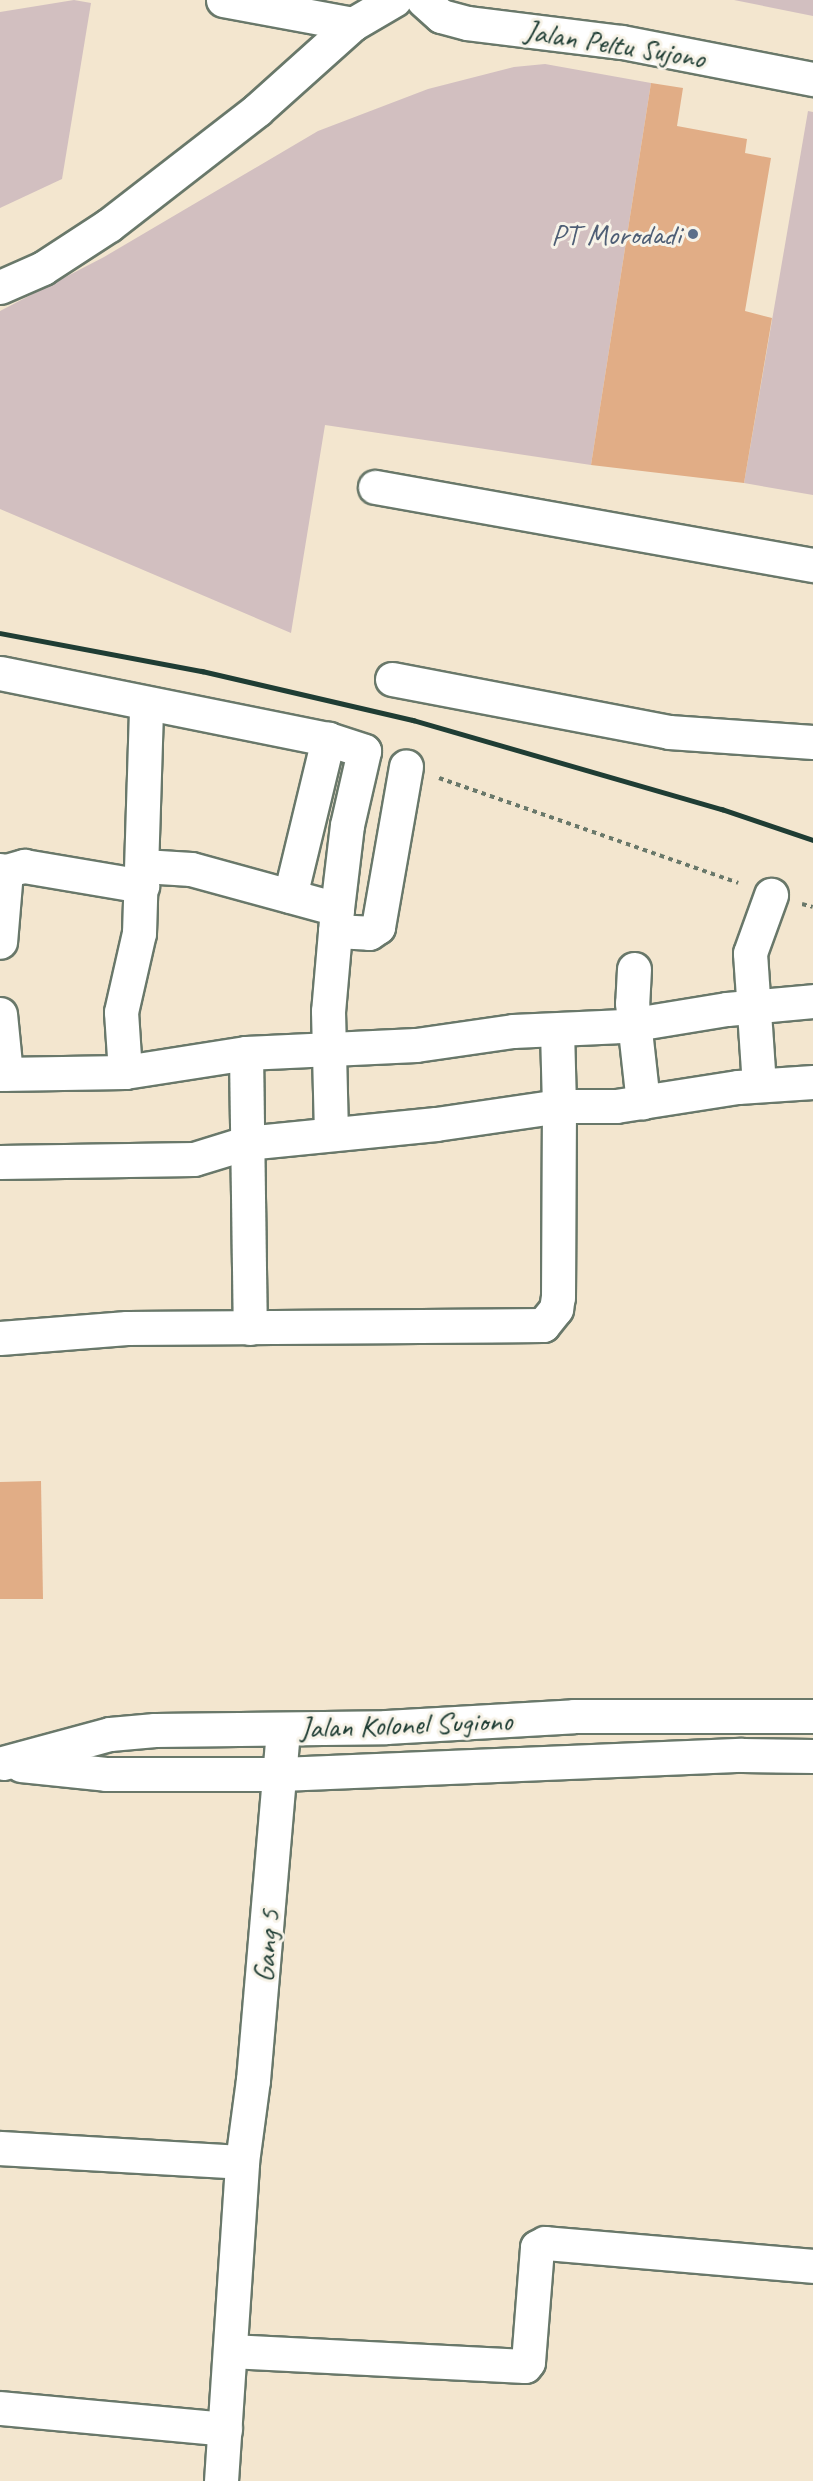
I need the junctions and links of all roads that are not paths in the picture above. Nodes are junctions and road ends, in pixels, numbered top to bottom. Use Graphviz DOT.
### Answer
graph roads {
  1 [pos="223,0"];
  2 [pos="394,0"];
  3 [pos="423,0"];
  4 [pos="353,24"];
  5 [pos="813,78"];
  6 [pos="0,287"];
  7 [pos="375,488"];
  8 [pos="813,565"];
  9 [pos="0,673"];
  10 [pos="392,679"];
  11 [pos="146,705"];
  12 [pos="328,739"];
  13 [pos="813,742"];
  14 [pos="406,766"];
  15 [pos="3,870"];
  16 [pos="142,876"];
  17 [pos="771,895"];
  18 [pos="290,896"];
  19 [pos="336,920"];
  20 [pos="0,942"];
  21 [pos="634,969"];
  22 [pos="813,1001"];
  23 [pos="751,1006"];
  24 [pos="0,1014"];
  25 [pos="634,1024"];
  26 [pos="556,1031"];
  27 [pos="330,1052"];
  28 [pos="246,1053"];
  29 [pos="125,1072"];
  30 [pos="3,1074"];
  31 [pos="813,1082"];
  32 [pos="759,1085"];
  33 [pos="643,1102"];
  34 [pos="559,1106"];
  35 [pos="331,1134"];
  36 [pos="246,1143"];
  37 [pos="0,1162"];
  38 [pos="250,1328"];
  39 [pos="0,1338"];
  40 [pos="813,1716"];
  41 [pos="282,1729"];
  42 [pos="813,1756"];
  43 [pos="2,1762"];
  44 [pos="281,1774"];
  45 [pos="0,2148"];
  46 [pos="242,2162"];
  47 [pos="813,2266"];
  48 [pos="230,2351"];
  49 [pos="0,2408"];
  50 [pos="225,2429"];
  51 [pos="221,2481"];
  1 -- 4 [label="main road"];
  2 -- 4 [label="main road"];
  3 -- 5 [label="main road, Jalan Peltu Sujono"];
  4 -- 6 [label="main road"];
  7 -- 8 [label="main road"];
  9 -- 11 [label="main road"];
  10 -- 13 [label="main road"];
  11 -- 12 [label="main road"];
  11 -- 16 [label="main road"];
  12 -- 18 [label="main road"];
  12 -- 19 [label="main road"];
  14 -- 19 [label="main road"];
  15 -- 16 [label="main road"];
  15 -- 20 [label="main road"];
  16 -- 18 [label="main road"];
  16 -- 29 [label="main road"];
  17 -- 23 [label="main road"];
  18 -- 19 [label="main road"];
  19 -- 27 [label="main road"];
  21 -- 25 [label="main road"];
  22 -- 23 [label="main road"];
  23 -- 25 [label="main road"];
  23 -- 32 [label="main road"];
  24 -- 30 [label="main road"];
  25 -- 26 [label="main road"];
  25 -- 33 [label="main road"];
  26 -- 27 [label="main road"];
  26 -- 34 [label="main road"];
  27 -- 28 [label="main road"];
  27 -- 35 [label="main road"];
  28 -- 29 [label="main road"];
  28 -- 36 [label="main road"];
  29 -- 30 [label="main road"];
  31 -- 32 [label="main road"];
  32 -- 33 [label="main road"];
  33 -- 34 [label="main road"];
  34 -- 35 [label="main road"];
  34 -- 38 [label="main road"];
  35 -- 36 [label="main road"];
  36 -- 37 [label="main road"];
  36 -- 38 [label="main road"];
  38 -- 39 [label="main road"];
  40 -- 41 [label="main road, Jalan Kolonel Sugiono"];
  41 -- 43 [label="main road, Jalan Kolonel Sugiono"];
  41 -- 44 [label="main road, Gang 5"];
  42 -- 44 [label="main road, Jalan Kolonel Sugiono"];
  43 -- 44 [label="main road, Jalan Kolonel Sugiono"];
  44 -- 46 [label="main road, Gang 5"];
  45 -- 46 [label="main road"];
  46 -- 48 [label="main road, Gang 5"];
  47 -- 48 [label="main road"];
  48 -- 50 [label="main road, Gang 5"];
  49 -- 50 [label="main road"];
  50 -- 51 [label="main road, Gang 5"];
}
